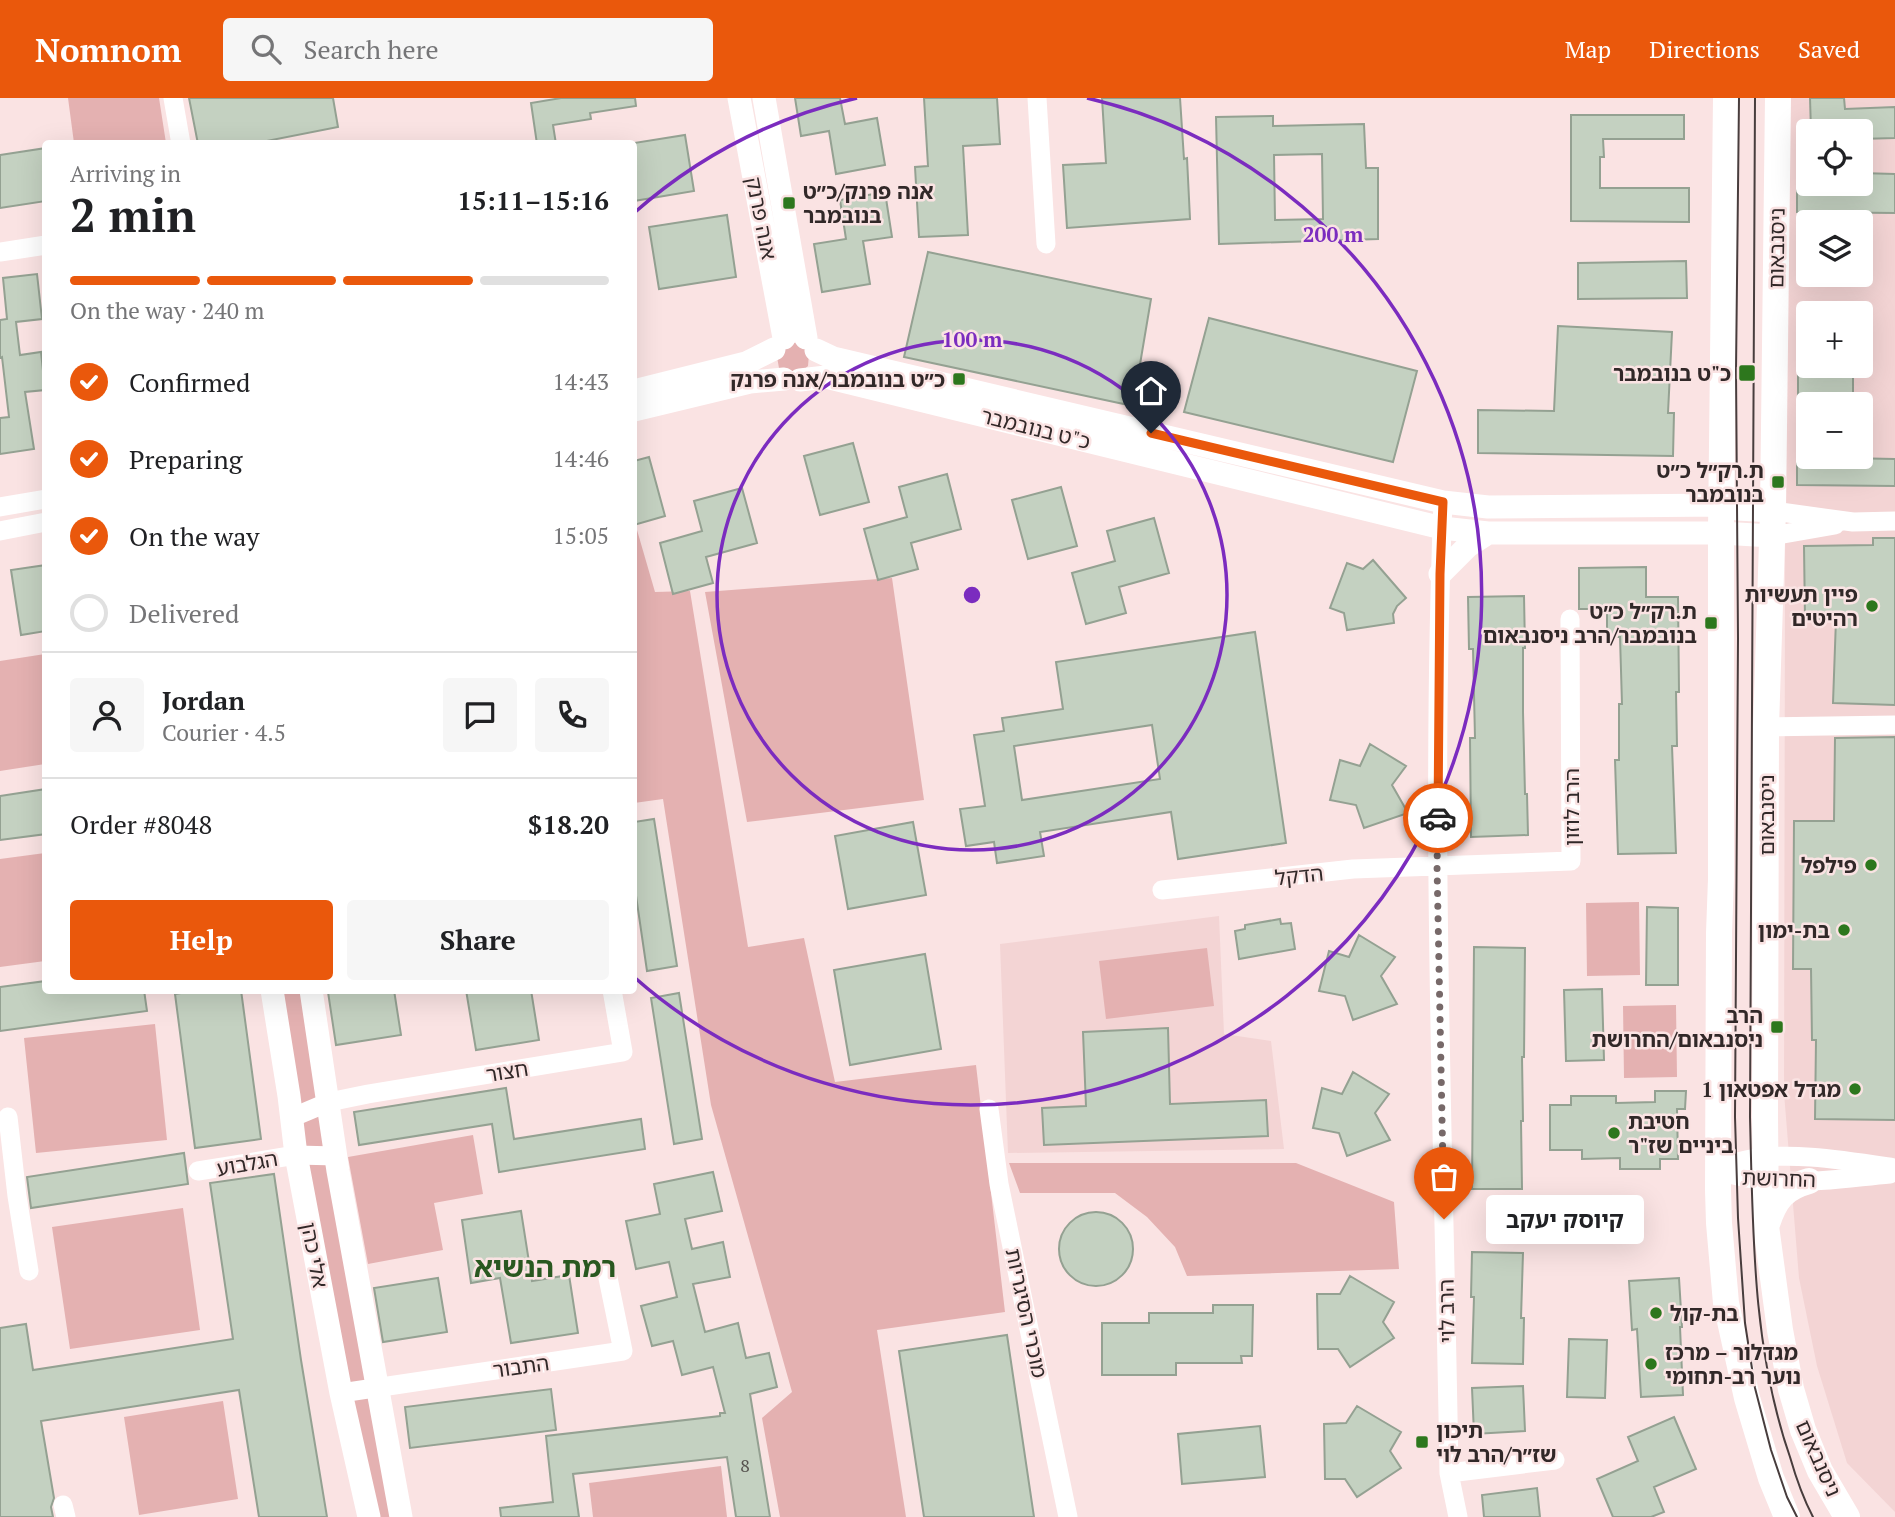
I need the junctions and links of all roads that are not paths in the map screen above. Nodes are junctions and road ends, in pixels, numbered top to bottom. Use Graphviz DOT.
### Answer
graph roads {
  1 [pos="173,98"];
  2 [pos="739,98"];
  3 [pos="764,98"];
  4 [pos="1037,98"];
  5 [pos="1726,98"];
  6 [pos="1778,98"];
  7 [pos="180,140"];
  8 [pos="1046,244"];
  9 [pos="42,246"];
  10 [pos="0,253"];
  11 [pos="795,344"];
  12 [pos="792,380"];
  13 [pos="637,390"];
  14 [pos="637,409"];
  15 [pos="42,500"];
  16 [pos="1443,502"];
  17 [pos="1722,505"];
  18 [pos="0,507"];
  19 [pos="1895,522"];
  20 [pos="42,523"];
  21 [pos="1772,523"];
  22 [pos="1442,528"];
  23 [pos="0,531"];
  24 [pos="1488,533"];
  25 [pos="1721,533"];
  26 [pos="1440,574"];
  27 [pos="1570,620"];
  28 [pos="1895,725"];
  29 [pos="1766,727"];
  30 [pos="1437,865"];
  31 [pos="1162,890"];
  32 [pos="273,994"];
  33 [pos="312,994"];
  34 [pos="613,994"];
  35 [pos="329,1102"];
  36 [pos="290,1107"];
  37 [pos="989,1110"];
  38 [pos="8,1117"];
  39 [pos="335,1146"];
  40 [pos="296,1155"];
  41 [pos="1895,1168"];
  42 [pos="1765,1169"];
  43 [pos="1718,1170"];
  44 [pos="198,1171"];
  45 [pos="1895,1174"];
  46 [pos="1809,1181"];
  47 [pos="8,1197"];
  48 [pos="1766,1226"];
  49 [pos="29,1271"];
  50 [pos="607,1273"];
  51 [pos="377,1388"];
  52 [pos="341,1393"];
  53 [pos="1555,1460"];
  54 [pos="1450,1481"];
  55 [pos="369,1517"];
  56 [pos="401,1517"];
  57 [pos="1068,1517"];
  58 [pos="1450,1517"];
  59 [pos="1458,1517"];
  60 [pos="1787,1517"];
  61 [pos="1847,1517"];
  1 -- 7 [label="street"];
  2 -- 11 [label="street, אנה פרנק"];
  3 -- 11 [label="street, אנה פרנק"];
  4 -- 8 [label="street"];
  5 -- 17 [label="main road"];
  6 -- 21 [label="main road, ניסנבאום"];
  9 -- 10 [label="street"];
  11 -- 12 [label="street"];
  11 -- 12 [label="street"];
  11 -- 13 [label="street"];
  11 -- 16 [label="street, כ\"ט בנובמבר"];
  12 -- 14 [label="street, כ\"ט בנובמבר"];
  12 -- 22 [label="street, כ\"ט בנובמבר"];
  15 -- 18 [label="street"];
  16 -- 17 [label="street, כ\"ט בנובמבר"];
  16 -- 22 [label="street, הרב לוי"];
  17 -- 21 [label="street, כ\"ט בנובמבר"];
  17 -- 25 [label="main road"];
  19 -- 21 [label="street, כ\"ט בנובמבר"];
  20 -- 23 [label="street"];
  21 -- 25 [label="street, כ\"ט בנובמבר"];
  21 -- 29 [label="main road, ניסנבאום"];
  22 -- 24 [label="street, כ\"ט בנובמבר"];
  22 -- 26 [label="street, הרב לוי"];
  24 -- 25 [label="street, כ\"ט בנובמבר"];
  24 -- 26 [label="street"];
  25 -- 43 [label="main road"];
  26 -- 30 [label="street, הרב לוי"];
  27 -- 30 [label="street, הרב לוזון"];
  28 -- 29 [label="street"];
  29 -- 42 [label="main road, ניסנבאום"];
  30 -- 31 [label="street, הדקל"];
  30 -- 54 [label="street, הרב לוי"];
  32 -- 36 [label="street, אלי כהן"];
  33 -- 35 [label="street, אלי כהן"];
  34 -- 35 [label="street, חצור"];
  35 -- 36 [label="street, חצור"];
  35 -- 39 [label="street, אלי כהן"];
  36 -- 40 [label="street, אלי כהן"];
  37 -- 57 [label="street, מוכרי הסיגריות"];
  38 -- 47 [label="street"];
  39 -- 40 [label="street, הגלבוע"];
  39 -- 51 [label="street, אלי כהן"];
  40 -- 44 [label="street, הגלבוע"];
  40 -- 52 [label="street, אלי כהן"];
  41 -- 42 [label="street, החרושת"];
  42 -- 43 [label="street, החרושת"];
  42 -- 46 [label="street, החרושת"];
  42 -- 48 [label="main road, ניסנבאום"];
  43 -- 60 [label="main road"];
  45 -- 46 [label="street, החרושת"];
  46 -- 48 [label="main road"];
  47 -- 49 [label="street"];
  48 -- 61 [label="main road, ניסנבאום"];
  50 -- 51 [label="street, התבור"];
  51 -- 52 [label="street, התבור"];
  51 -- 56 [label="street, אלי כהן"];
  52 -- 55 [label="street, אלי כהן"];
  53 -- 54 [label="street"];
  54 -- 58 [label="street, הרב לוי"];
  54 -- 59 [label="street, הרב לוי"];
}
